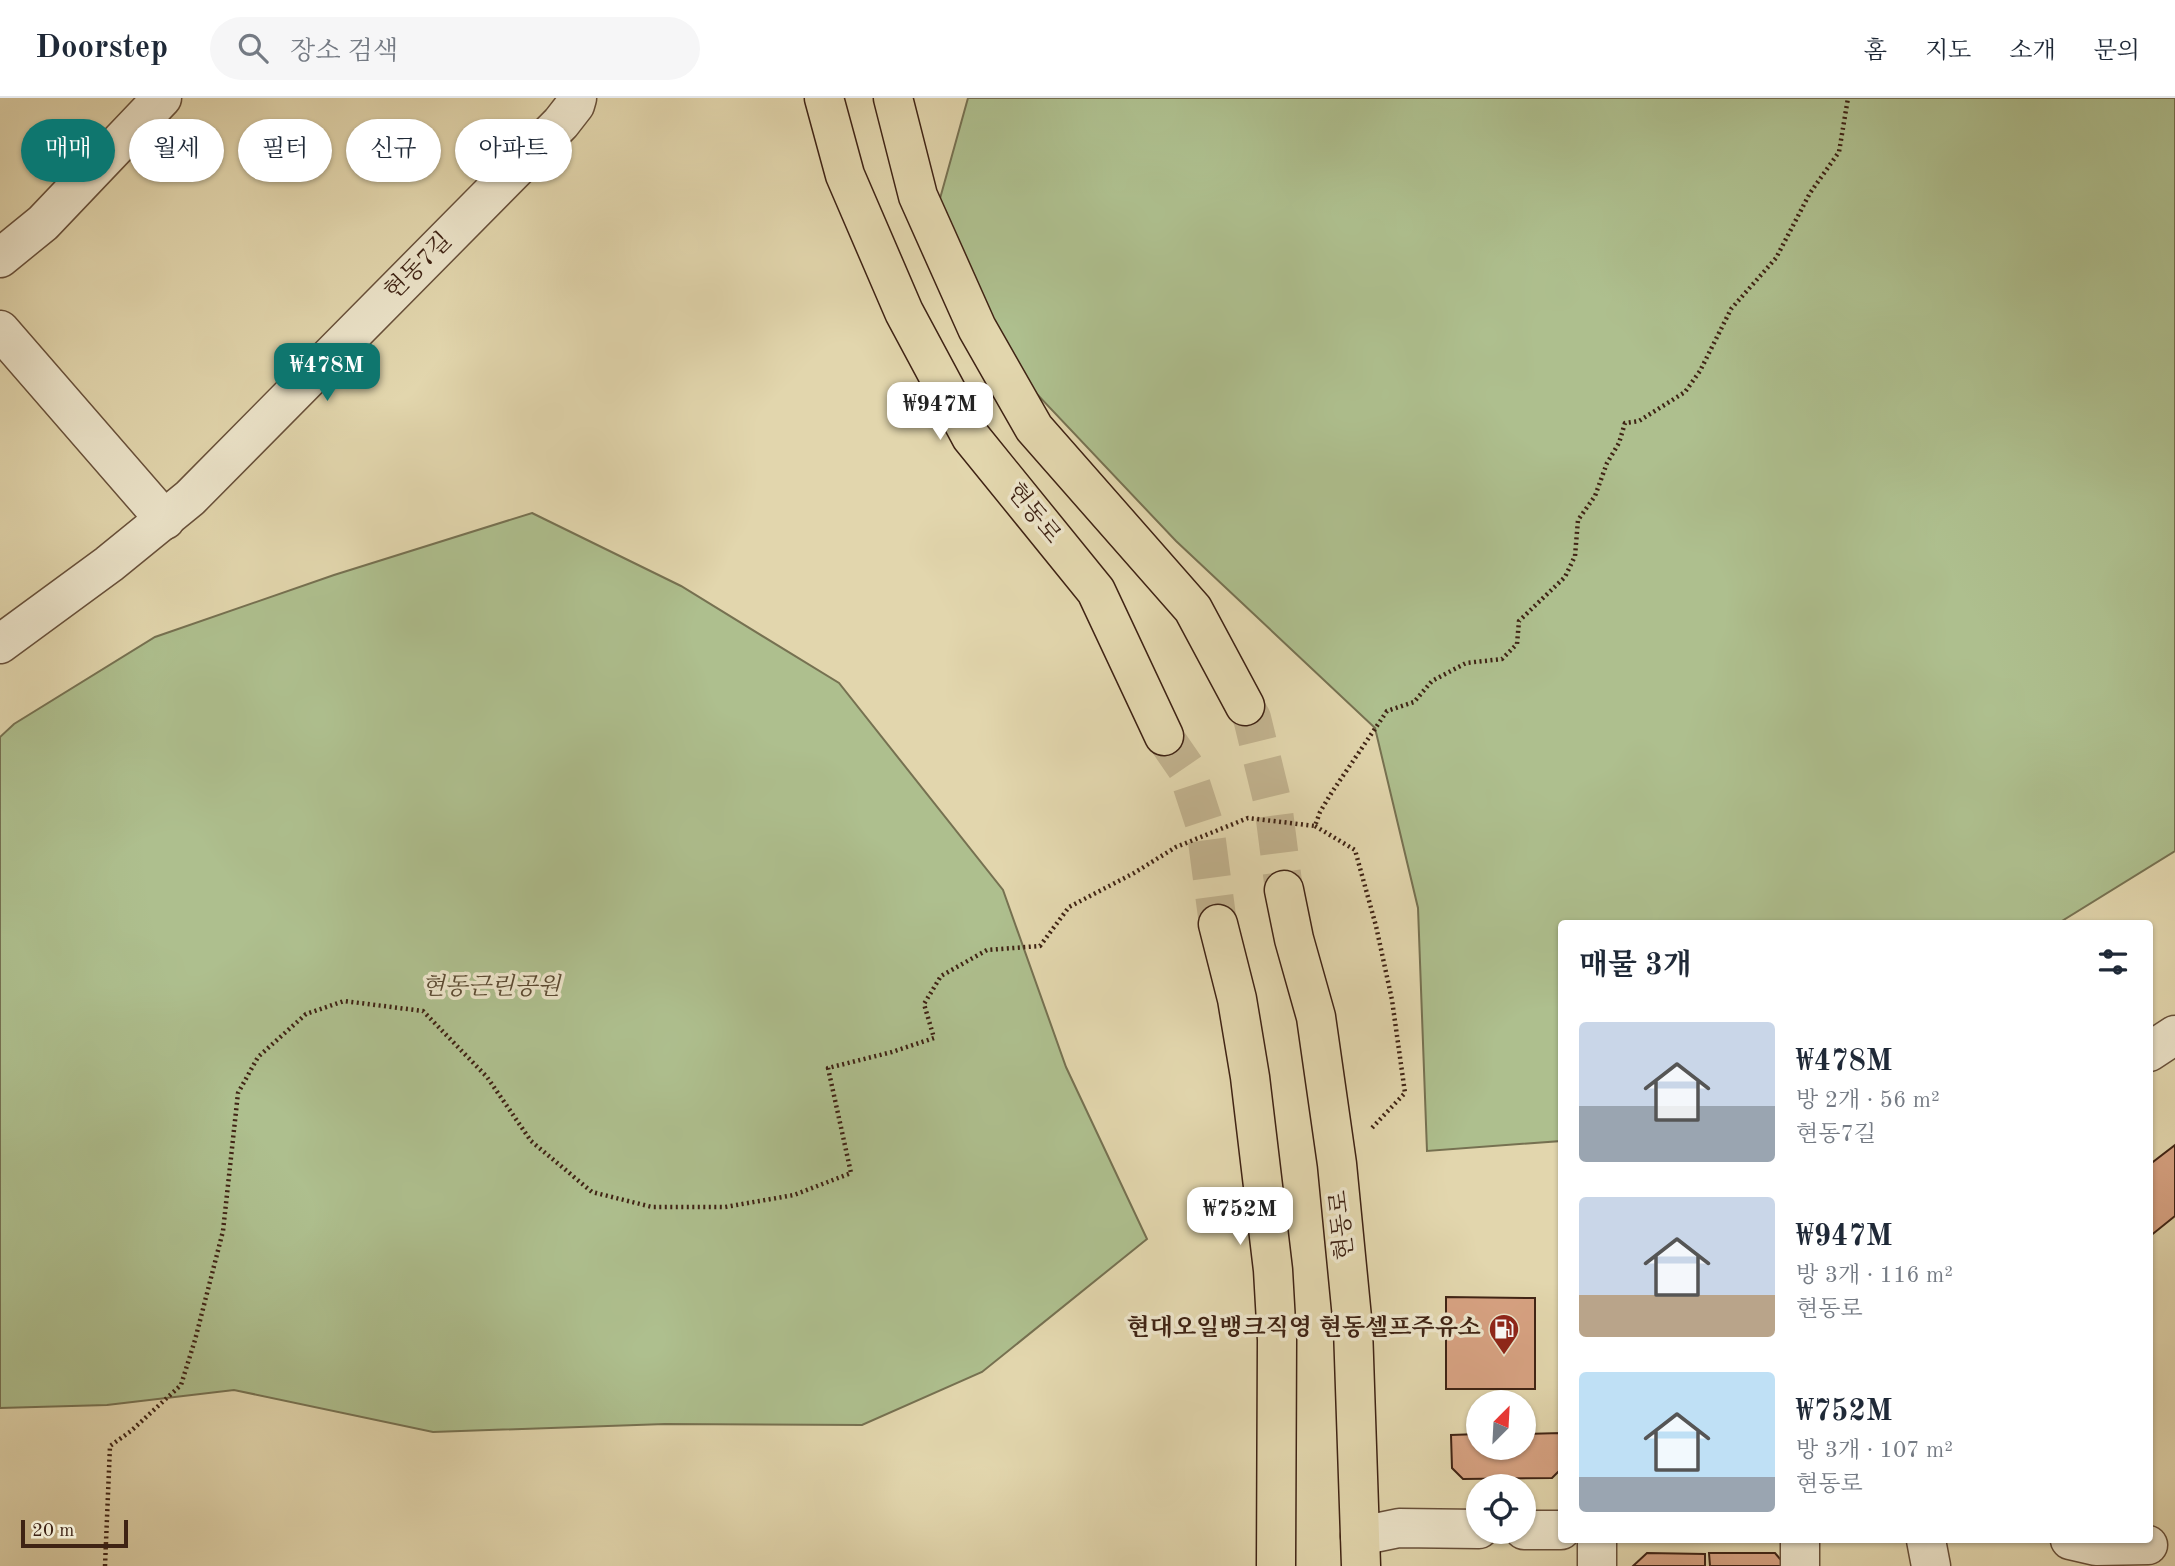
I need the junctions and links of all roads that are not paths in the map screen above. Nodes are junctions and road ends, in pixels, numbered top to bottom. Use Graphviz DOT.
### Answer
graph roads {
  1 [pos="162,98"];
  2 [pos="577,98"];
  3 [pos="824,98"];
  4 [pos="893,98"];
  5 [pos="0,258"];
  6 [pos="0,330"];
  7 [pos="165,520"];
  8 [pos="0,644"];
  9 [pos="1245,706"];
  10 [pos="1164,736"];
  11 [pos="1284,890"];
  12 [pos="1218,924"];
  13 [pos="2175,1035"];
  14 [pos="2153,1049"];
  15 [pos="1466,1530"];
  16 [pos="1536,1530"];
  17 [pos="1558,1530"];
  18 [pos="1597,1543"];
  19 [pos="1800,1543"];
  20 [pos="1927,1543"];
  21 [pos="2148,1545"];
  22 [pos="1361,1551"];
  23 [pos="2086,1551"];
  24 [pos="1276,1566"];
  25 [pos="1597,1566"];
  26 [pos="1800,1566"];
  27 [pos="1931,1566"];
  1 -- 5 [label="street"];
  2 -- 7 [label="street, 현동7길"];
  3 -- 10 [label="main road, 현동로"];
  4 -- 9 [label="main road"];
  6 -- 7 [label="street"];
  7 -- 8 [label="street, 현동7길"];
  11 -- 22 [label="main road, 현동로"];
  12 -- 24 [label="main road"];
  13 -- 14 [label="street"];
  15 -- 22 [label="street"];
  16 -- 17 [label="street"];
  18 -- 25 [label="street"];
  19 -- 26 [label="street"];
  20 -- 27 [label="street"];
  21 -- 23 [label="street"];
}
